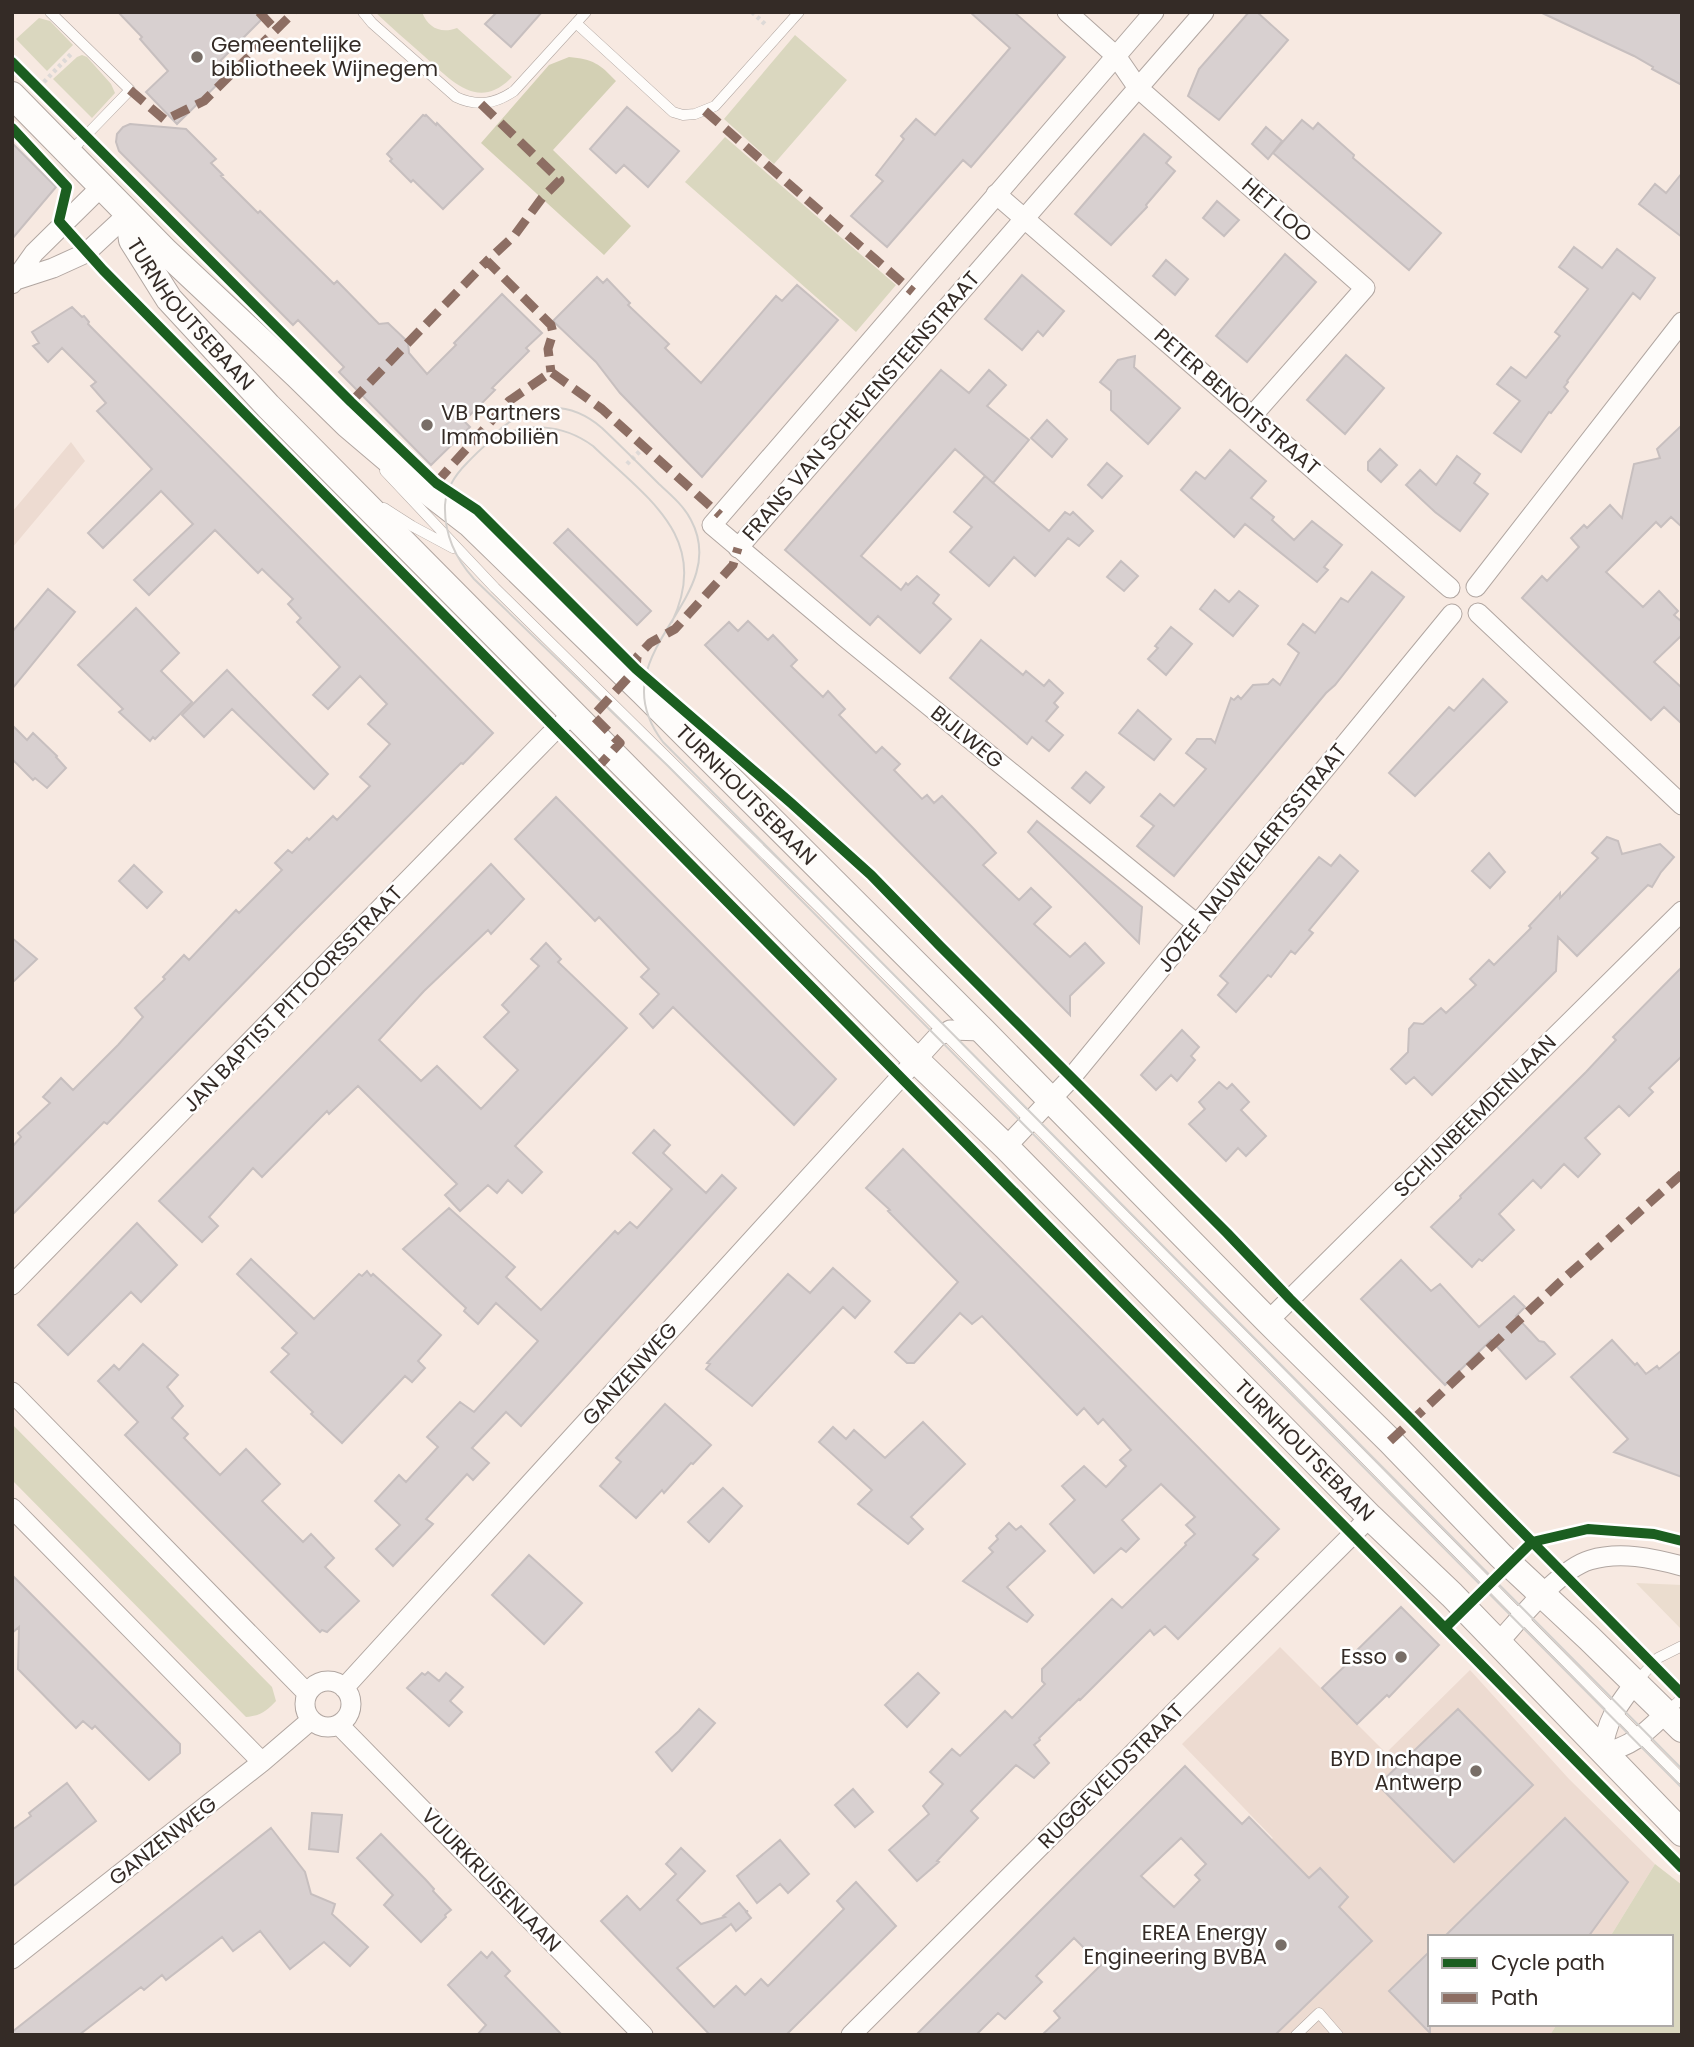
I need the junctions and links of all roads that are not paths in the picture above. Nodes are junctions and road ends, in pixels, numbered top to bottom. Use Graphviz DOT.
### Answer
graph roads {
  1 [pos="50,12"];
  2 [pos="363,12"];
  3 [pos="586,12"];
  4 [pos="799,12"];
  5 [pos="1067,12"];
  6 [pos="1154,12"];
  7 [pos="1204,12"];
  8 [pos="576,23"];
  9 [pos="1116,56"];
  10 [pos="1138,88"];
  11 [pos="31,89"];
  12 [pos="70,152"];
  13 [pos="102,186"];
  14 [pos="996,194"];
  15 [pos="128,214"];
  16 [pos="1024,217"];
  17 [pos="14,282"];
  18 [pos="1682,322"];
  19 [pos="297,375"];
  20 [pos="268,406"];
  21 [pos="1252,416"];
  22 [pos="347,424"];
  23 [pos="345,482"];
  24 [pos="738,548"];
  25 [pos="460,551"];
  26 [pos="1476,587"];
  27 [pos="1450,588"];
  28 [pos="1478,613"];
  29 [pos="1452,614"];
  30 [pos="574,713"];
  31 [pos="1682,805"];
  32 [pos="1682,911"];
  33 [pos="1198,925"];
  34 [pos="983,1031"];
  35 [pos="943,1033"];
  36 [pos="916,1060"];
  37 [pos="1052,1101"];
  38 [pos="1031,1122"];
  39 [pos="1006,1147"];
  40 [pos="12,1285"];
  41 [pos="1268,1321"];
  42 [pos="12,1392"];
  43 [pos="12,1508"];
  44 [pos="1370,1517"];
  45 [pos="1682,1566"];
  46 [pos="1543,1595"];
  47 [pos="1522,1618"];
  48 [pos="1497,1644"];
  49 [pos="1682,1646"];
  50 [pos="1635,1683"];
  51 [pos="344,1688"];
  52 [pos="307,1693"];
  53 [pos="1614,1711"];
  54 [pos="1676,1713"];
  55 [pos="311,1720"];
  56 [pos="339,1725"];
  57 [pos="1640,1737"];
  58 [pos="1602,1753"];
  59 [pos="262,1762"];
  60 [pos="1682,1779"];
  61 [pos="1682,1833"];
  62 [pos="12,1958"];
  63 [pos="643,2035"];
  64 [pos="851,2035"];
  65 [pos="1296,2035"];
  66 [pos="1338,2035"];
  1 -- 12 [label="lane"];
  2 -- 8 [label="lane"];
  3 -- 8 [label="lane"];
  4 -- 8 [label="lane"];
  5 -- 9 [label="street, HET LOO"];
  6 -- 9 [label="street, FRANS VAN SCHEVENSTEENSTRAAT"];
  7 -- 10 [label="street, FRANS VAN SCHEVENSTEENSTRAAT"];
  9 -- 10 [label="street, HET LOO"];
  9 -- 14 [label="street, FRANS VAN SCHEVENSTEENSTRAAT"];
  10 -- 16 [label="street, FRANS VAN SCHEVENSTEENSTRAAT"];
  10 -- 21 [label="street, HET LOO"];
  11 -- 12 [label="main road, TURNHOUTSEBAAN"];
  12 -- 13 [label="main road, TURNHOUTSEBAAN"];
  13 -- 15 [label="main road, TURNHOUTSEBAAN"];
  13 -- 17 [label="street"];
  14 -- 16 [label="street, PETER BENOITSTRAAT"];
  14 -- 24 [label="street, FRANS VAN SCHEVENSTEENSTRAAT"];
  15 -- 17 [label="street"];
  15 -- 19 [label="main road, TURNHOUTSEBAAN"];
  15 -- 20 [label="main road, TURNHOUTSEBAAN"];
  16 -- 21 [label="street, PETER BENOITSTRAAT"];
  16 -- 24 [label="street, FRANS VAN SCHEVENSTEENSTRAAT"];
  18 -- 26 [label="street"];
  19 -- 20 [label="main road, TURNHOUTSEBAAN"];
  19 -- 22 [label="main road, TURNHOUTSEBAAN"];
  20 -- 23 [label="main road, TURNHOUTSEBAAN"];
  21 -- 27 [label="street, PETER BENOITSTRAAT"];
  22 -- 25 [label="lane, TURNHOUTSEBAAN"];
  22 -- 34 [label="main road, TURNHOUTSEBAAN"];
  23 -- 25 [label="lane, TURNHOUTSEBAAN"];
  23 -- 30 [label="main road, TURNHOUTSEBAAN"];
  24 -- 33 [label="street, BIJLWEG"];
  25 -- 35 [label="lane, TURNHOUTSEBAAN"];
  26 -- 27 [label="street"];
  26 -- 28 [label="street"];
  27 -- 29 [label="street"];
  28 -- 29 [label="street"];
  28 -- 31 [label="street"];
  29 -- 33 [label="street, JOZEF NAUWELAERTSSTRAAT"];
  30 -- 36 [label="main road, TURNHOUTSEBAAN"];
  30 -- 40 [label="street, JAN BAPTIST PITTOORSSTRAAT"];
  32 -- 41 [label="street, SCHIJNBEEMDENLAAN"];
  33 -- 37 [label="street, JOZEF NAUWELAERTSSTRAAT"];
  34 -- 35 [label="street"];
  34 -- 37 [label="main road, TURNHOUTSEBAAN"];
  35 -- 36 [label="street"];
  35 -- 38 [label="lane, TURNHOUTSEBAAN"];
  36 -- 39 [label="main road, TURNHOUTSEBAAN"];
  36 -- 51 [label="street, GANZENWEG"];
  37 -- 38 [label="street"];
  37 -- 41 [label="main road, TURNHOUTSEBAAN"];
  38 -- 39 [label="street"];
  38 -- 47 [label="lane, TURNHOUTSEBAAN"];
  39 -- 44 [label="main road, TURNHOUTSEBAAN"];
  41 -- 46 [label="main road, TURNHOUTSEBAAN"];
  42 -- 52 [label="street"];
  43 -- 59 [label="street"];
  44 -- 48 [label="main road, TURNHOUTSEBAAN"];
  44 -- 64 [label="street, RUGGEVELDSTRAAT"];
  45 -- 46 [label="street"];
  46 -- 47 [label="street"];
  46 -- 50 [label="main road, TURNHOUTSEBAAN"];
  47 -- 48 [label="street"];
  47 -- 53 [label="lane, TURNHOUTSEBAAN"];
  48 -- 58 [label="main road, TURNHOUTSEBAAN"];
  49 -- 50 [label="lane"];
  50 -- 53 [label="street"];
  50 -- 54 [label="main road, TURNHOUTSEBAAN"];
  51 -- 52 [label="street"];
  51 -- 56 [label="street"];
  52 -- 55 [label="street"];
  53 -- 57 [label="lane, TURNHOUTSEBAAN"];
  53 -- 58 [label="street"];
  54 -- 57 [label="street, TURNHOUTSEBAAN"];
  55 -- 56 [label="street"];
  55 -- 59 [label="street, GANZENWEG"];
  56 -- 63 [label="street, VUURKRUISENLAAN"];
  57 -- 58 [label="street, TURNHOUTSEBAAN"];
  57 -- 60 [label="lane, TURNHOUTSEBAAN"];
  58 -- 61 [label="main road, TURNHOUTSEBAAN"];
  59 -- 62 [label="street, GANZENWEG"];
  65 -- 66 [label="lane"];
}
